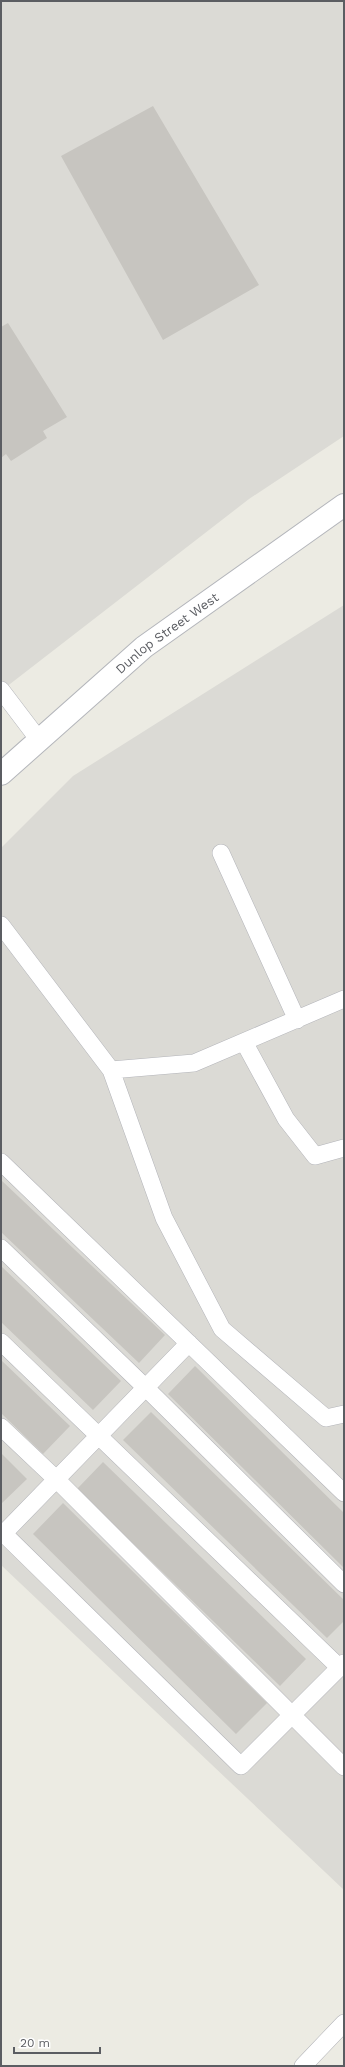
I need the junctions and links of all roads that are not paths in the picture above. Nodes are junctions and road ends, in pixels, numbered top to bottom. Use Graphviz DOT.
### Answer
graph roads {
  1 [pos="344,505"];
  2 [pos="1,690"];
  3 [pos="39,740"];
  4 [pos="1,774"];
  5 [pos="221,853"];
  6 [pos="1,925"];
  7 [pos="344,999"];
  8 [pos="297,1020"];
  9 [pos="244,1042"];
  10 [pos="112,1070"];
  11 [pos="344,1148"];
  12 [pos="1,1162"];
  13 [pos="1,1248"];
  14 [pos="1,1342"];
  15 [pos="189,1343"];
  16 [pos="146,1388"];
  17 [pos="344,1414"];
  18 [pos="1,1427"];
  19 [pos="99,1435"];
  20 [pos="56,1479"];
  21 [pos="344,1493"];
  22 [pos="2,1532"];
  23 [pos="344,1584"];
  24 [pos="342,1665"];
  25 [pos="292,1714"];
  26 [pos="344,1767"];
  27 [pos="344,2023"];
  28 [pos="303,2066"];
  1 -- 3 [label="main road, Dunlop Street West"];
  2 -- 3 [label="lane"];
  3 -- 4 [label="main road, Dunlop Street West"];
  5 -- 8 [label="lane"];
  6 -- 10 [label="lane"];
  7 -- 8 [label="lane"];
  8 -- 9 [label="lane"];
  9 -- 10 [label="lane"];
  9 -- 11 [label="lane"];
  10 -- 17 [label="lane"];
  12 -- 15 [label="lane"];
  13 -- 16 [label="lane"];
  14 -- 19 [label="lane"];
  15 -- 16 [label="lane"];
  15 -- 21 [label="lane"];
  16 -- 19 [label="lane"];
  16 -- 23 [label="lane"];
  18 -- 20 [label="lane"];
  19 -- 20 [label="lane"];
  19 -- 24 [label="lane"];
  20 -- 22 [label="lane"];
  20 -- 25 [label="lane"];
  22 -- 25 [label="lane"];
  24 -- 25 [label="lane"];
  25 -- 26 [label="lane"];
  27 -- 28 [label="lane"];
}
